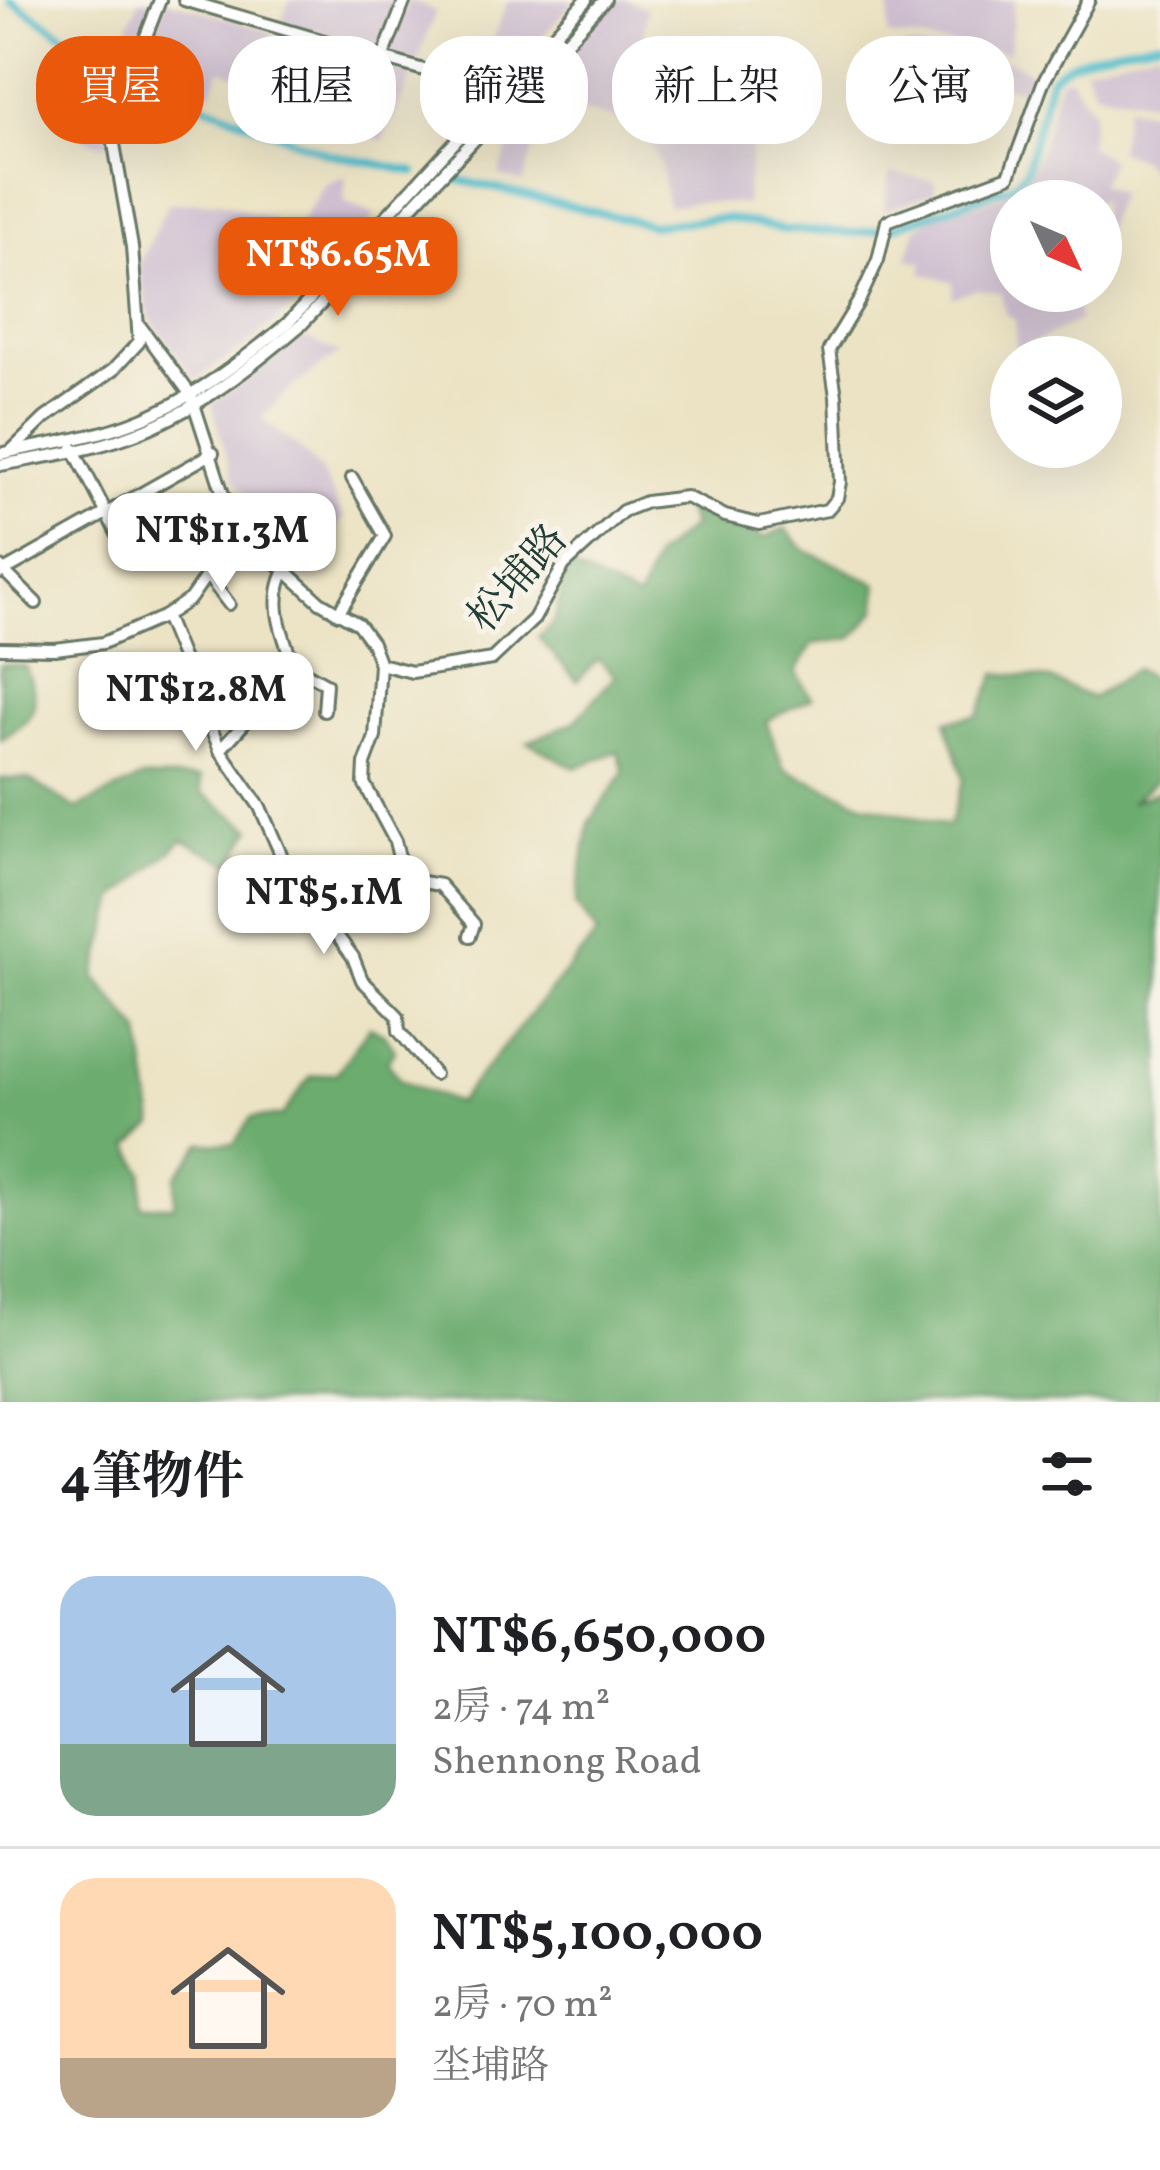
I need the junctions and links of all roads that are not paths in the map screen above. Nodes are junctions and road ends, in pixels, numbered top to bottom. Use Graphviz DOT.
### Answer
graph roads {
  1 [pos="160,0"];
  2 [pos="184,0"];
  3 [pos="405,0"];
  4 [pos="586,0"];
  5 [pos="605,0"];
  6 [pos="1089,0"];
  7 [pos="312,36"];
  8 [pos="391,36"];
  9 [pos="553,36"];
  10 [pos="571,36"];
  11 [pos="454,144"];
  12 [pos="470,144"];
  13 [pos="140,326"];
  14 [pos="193,400"];
  15 [pos="73,446"];
  16 [pos="212,453"];
  17 [pos="3,458"];
  18 [pos="352,478"];
  19 [pos="106,512"];
  20 [pos="238,530"];
  21 [pos="129,557"];
  22 [pos="286,569"];
  23 [pos="1,570"];
  24 [pos="207,575"];
  25 [pos="36,603"];
  26 [pos="229,604"];
  27 [pos="338,614"];
  28 [pos="165,616"];
  29 [pos="0,649"];
  30 [pos="380,664"];
  31 [pos="324,711"];
  32 [pos="251,716"];
  33 [pos="220,750"];
  34 [pos="470,936"];
  35 [pos="434,1074"];
  1 -- 13 [label="street"];
  2 -- 7 [label="street"];
  3 -- 8 [label="street"];
  4 -- 9 [label="street"];
  5 -- 10 [label="street"];
  6 -- 30 [label="street, 松埔路"];
  11 -- 14 [label="street"];
  12 -- 14 [label="street"];
  13 -- 14 [label="street"];
  13 -- 17 [label="street"];
  14 -- 15 [label="street"];
  14 -- 16 [label="street"];
  15 -- 17 [label="street"];
  15 -- 19 [label="street"];
  16 -- 19 [label="street"];
  16 -- 20 [label="street"];
  18 -- 27 [label="street"];
  19 -- 21 [label="street"];
  19 -- 23 [label="street"];
  20 -- 22 [label="street"];
  20 -- 24 [label="street"];
  22 -- 27 [label="street"];
  22 -- 31 [label="street"];
  23 -- 25 [label="street"];
  24 -- 26 [label="street"];
  24 -- 28 [label="street"];
  27 -- 30 [label="street"];
  28 -- 29 [label="street"];
  28 -- 33 [label="street"];
  30 -- 34 [label="street"];
  32 -- 33 [label="street"];
  33 -- 35 [label="street"];
}
